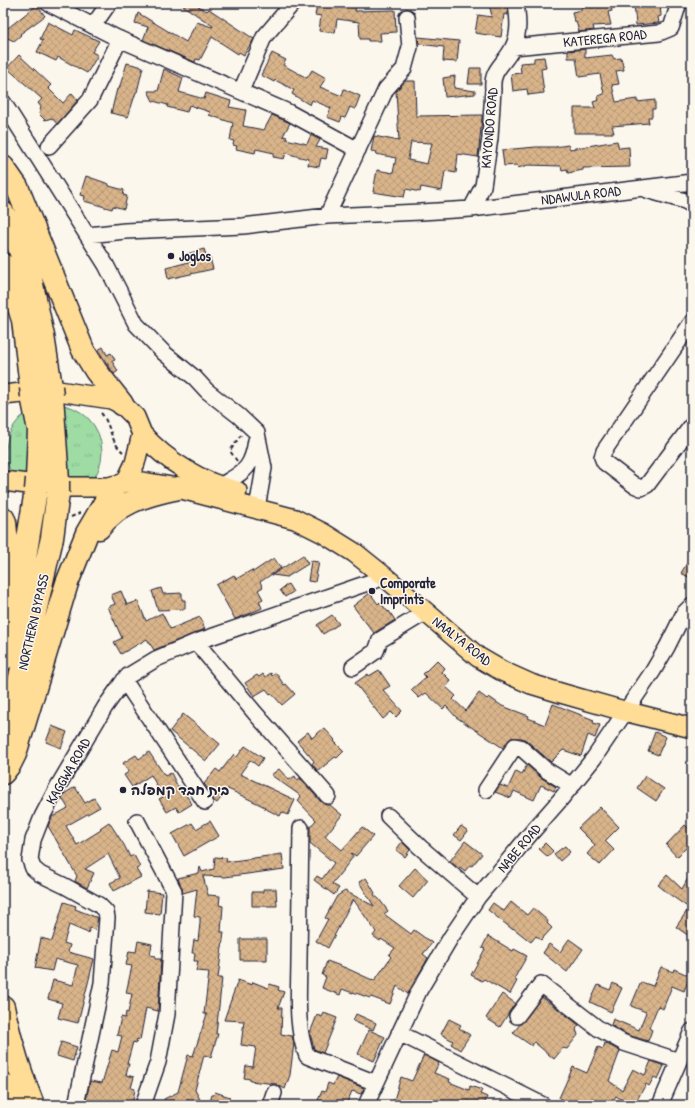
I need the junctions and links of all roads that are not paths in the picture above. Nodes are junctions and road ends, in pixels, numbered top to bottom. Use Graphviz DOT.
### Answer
graph roads {
  1 [pos="48,3"];
  2 [pos="109,3"];
  3 [pos="293,3"];
  4 [pos="516,3"];
  5 [pos="679,3"];
  6 [pos="407,17"];
  7 [pos="94,26"];
  8 [pos="120,39"];
  9 [pos="513,47"];
  10 [pos="241,90"];
  11 [pos="3,102"];
  12 [pos="49,146"];
  13 [pos="358,150"];
  14 [pos="3,167"];
  15 [pos="692,182"];
  16 [pos="640,188"];
  17 [pos="692,205"];
  18 [pos="471,209"];
  19 [pos="3,213"];
  20 [pos="327,216"];
  21 [pos="88,235"];
  22 [pos="3,265"];
  23 [pos="692,322"];
  24 [pos="42,392"];
  25 [pos="3,395"];
  26 [pos="122,404"];
  27 [pos="692,425"];
  28 [pos="142,434"];
  29 [pos="257,434"];
  30 [pos="3,481"];
  31 [pos="120,485"];
  32 [pos="178,488"];
  33 [pos="214,491"];
  34 [pos="258,503"];
  35 [pos="3,518"];
  36 [pos="79,553"];
  37 [pos="385,577"];
  38 [pos="11,593"];
  39 [pos="692,605"];
  40 [pos="426,612"];
  41 [pos="196,642"];
  42 [pos="3,659"];
  43 [pos="353,667"];
  44 [pos="124,680"];
  45 [pos="624,711"];
  46 [pos="692,728"];
  47 [pos="3,750"];
  48 [pos="3,773"];
  49 [pos="572,786"];
  50 [pos="486,790"];
  51 [pos="328,796"];
  52 [pos="205,802"];
  53 [pos="388,816"];
  54 [pos="137,821"];
  55 [pos="301,828"];
  56 [pos="478,897"];
  57 [pos="3,1006"];
  58 [pos="517,1016"];
  59 [pos="692,1031"];
  60 [pos="399,1033"];
  61 [pos="679,1062"];
  62 [pos="376,1083"];
  63 [pos="3,1085"];
  64 [pos="10,1105"];
  65 [pos="34,1105"];
  66 [pos="76,1105"];
  67 [pos="143,1105"];
  68 [pos="366,1105"];
  69 [pos="543,1105"];
  70 [pos="660,1105"];
  1 -- 7 [label="street"];
  2 -- 7 [label="street"];
  3 -- 10 [label="street"];
  4 -- 9 [label="street, KAYONDO ROAD"];
  5 -- 9 [label="street, KATEREGA ROAD"];
  6 -- 13 [label="street"];
  7 -- 8 [label="street"];
  8 -- 10 [label="street"];
  8 -- 12 [label="street"];
  9 -- 18 [label="street, KAYONDO ROAD"];
  10 -- 13 [label="street"];
  11 -- 21 [label="street"];
  13 -- 20 [label="street"];
  14 -- 26 [label="highway"];
  15 -- 16 [label="street, NDAWULA ROAD"];
  16 -- 17 [label="street"];
  16 -- 18 [label="street, NDAWULA ROAD"];
  18 -- 20 [label="street, NDAWULA ROAD"];
  19 -- 24 [label="highway"];
  20 -- 21 [label="street, NDAWULA ROAD"];
  21 -- 29 [label="street"];
  22 -- 24 [label="highway"];
  23 -- 27 [label="street"];
  24 -- 38 [label="highway"];
  24 -- 47 [label="highway, NORTHERN BYPASS"];
  25 -- 26 [label="main road"];
  26 -- 28 [label="main road"];
  28 -- 31 [label="main road"];
  28 -- 33 [label="main road"];
  29 -- 33 [label="street"];
  29 -- 34 [label="street"];
  30 -- 31 [label="main road"];
  31 -- 32 [label="main road"];
  31 -- 36 [label="highway"];
  32 -- 33 [label="main road"];
  32 -- 36 [label="highway"];
  33 -- 34 [label="main road, NAALYA ROAD"];
  34 -- 37 [label="main road, NAALYA ROAD"];
  35 -- 38 [label="highway"];
  36 -- 48 [label="highway"];
  37 -- 40 [label="main road, NAALYA ROAD"];
  37 -- 41 [label="street, KAGGWA ROAD"];
  38 -- 42 [label="highway, NORTHERN BYPASS"];
  39 -- 45 [label="street, NABE ROAD"];
  40 -- 43 [label="street"];
  40 -- 45 [label="main road, NAALYA ROAD"];
  41 -- 44 [label="street, KAGGWA ROAD"];
  41 -- 51 [label="street"];
  44 -- 52 [label="street"];
  44 -- 66 [label="street, KAGGWA ROAD"];
  45 -- 46 [label="main road, NAALYA ROAD"];
  45 -- 49 [label="street, NABE ROAD"];
  49 -- 50 [label="street"];
  49 -- 56 [label="street, NABE ROAD"];
  53 -- 56 [label="street"];
  54 -- 67 [label="street"];
  55 -- 62 [label="street"];
  56 -- 60 [label="street, NABE ROAD"];
  57 -- 65 [label="highway"];
  58 -- 61 [label="street"];
  59 -- 61 [label="street"];
  60 -- 62 [label="street, NABE ROAD"];
  60 -- 69 [label="street"];
  61 -- 70 [label="street"];
  62 -- 68 [label="street, NABE ROAD"];
  63 -- 64 [label="highway"];
}
